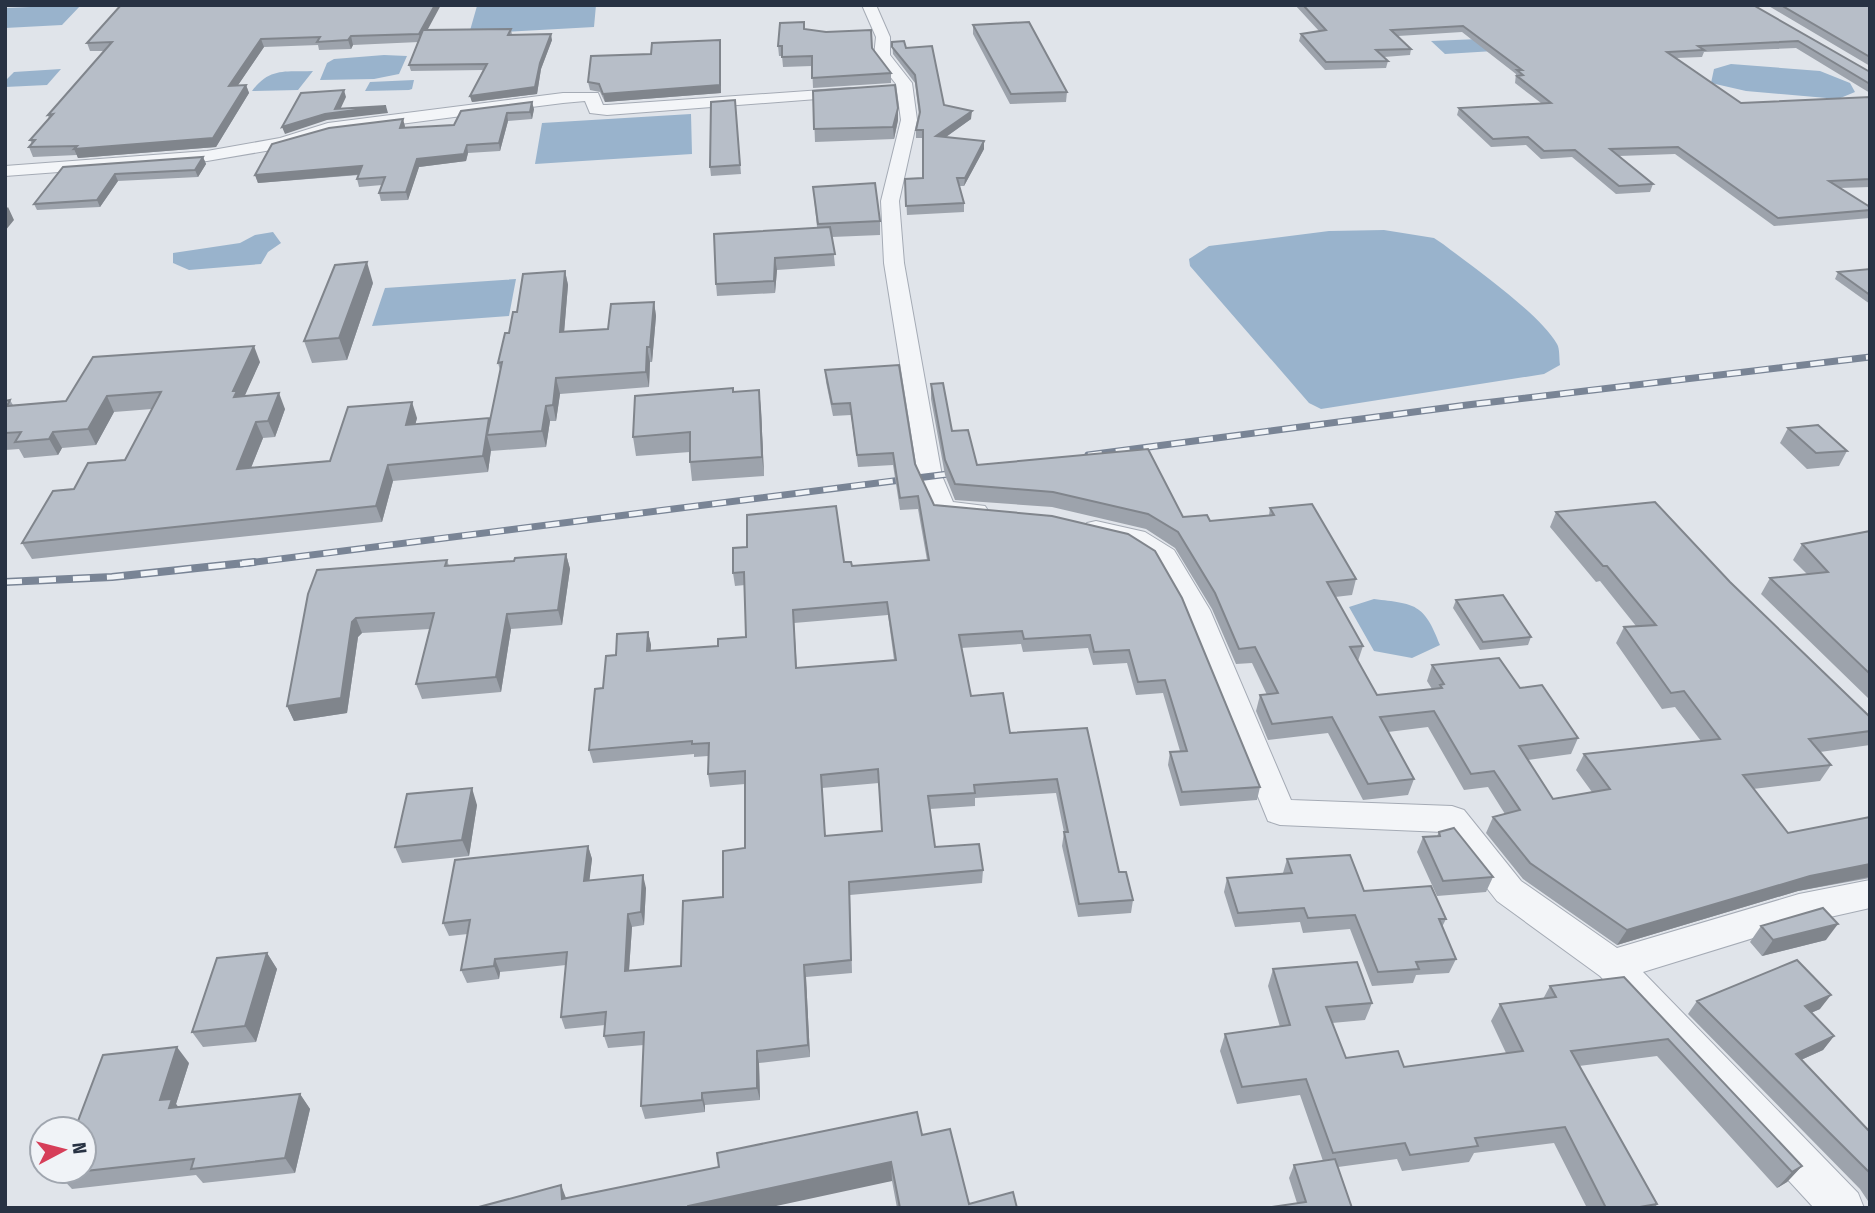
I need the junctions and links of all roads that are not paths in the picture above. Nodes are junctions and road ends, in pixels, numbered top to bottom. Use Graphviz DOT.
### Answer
graph roads {
  1 [pos="869,5"];
  2 [pos="863,92"];
  3 [pos="5,171"];
  4 [pos="1011,515"];
  5 [pos="1063,521"];
  6 [pos="1870,894"];
  7 [pos="1613,965"];
  8 [pos="1843,1208"];
  1 -- 4 [label="street"];
  2 -- 3 [label="street"];
  5 -- 7 [label="street"];
  6 -- 7 [label="street"];
  7 -- 8 [label="street"];
}
